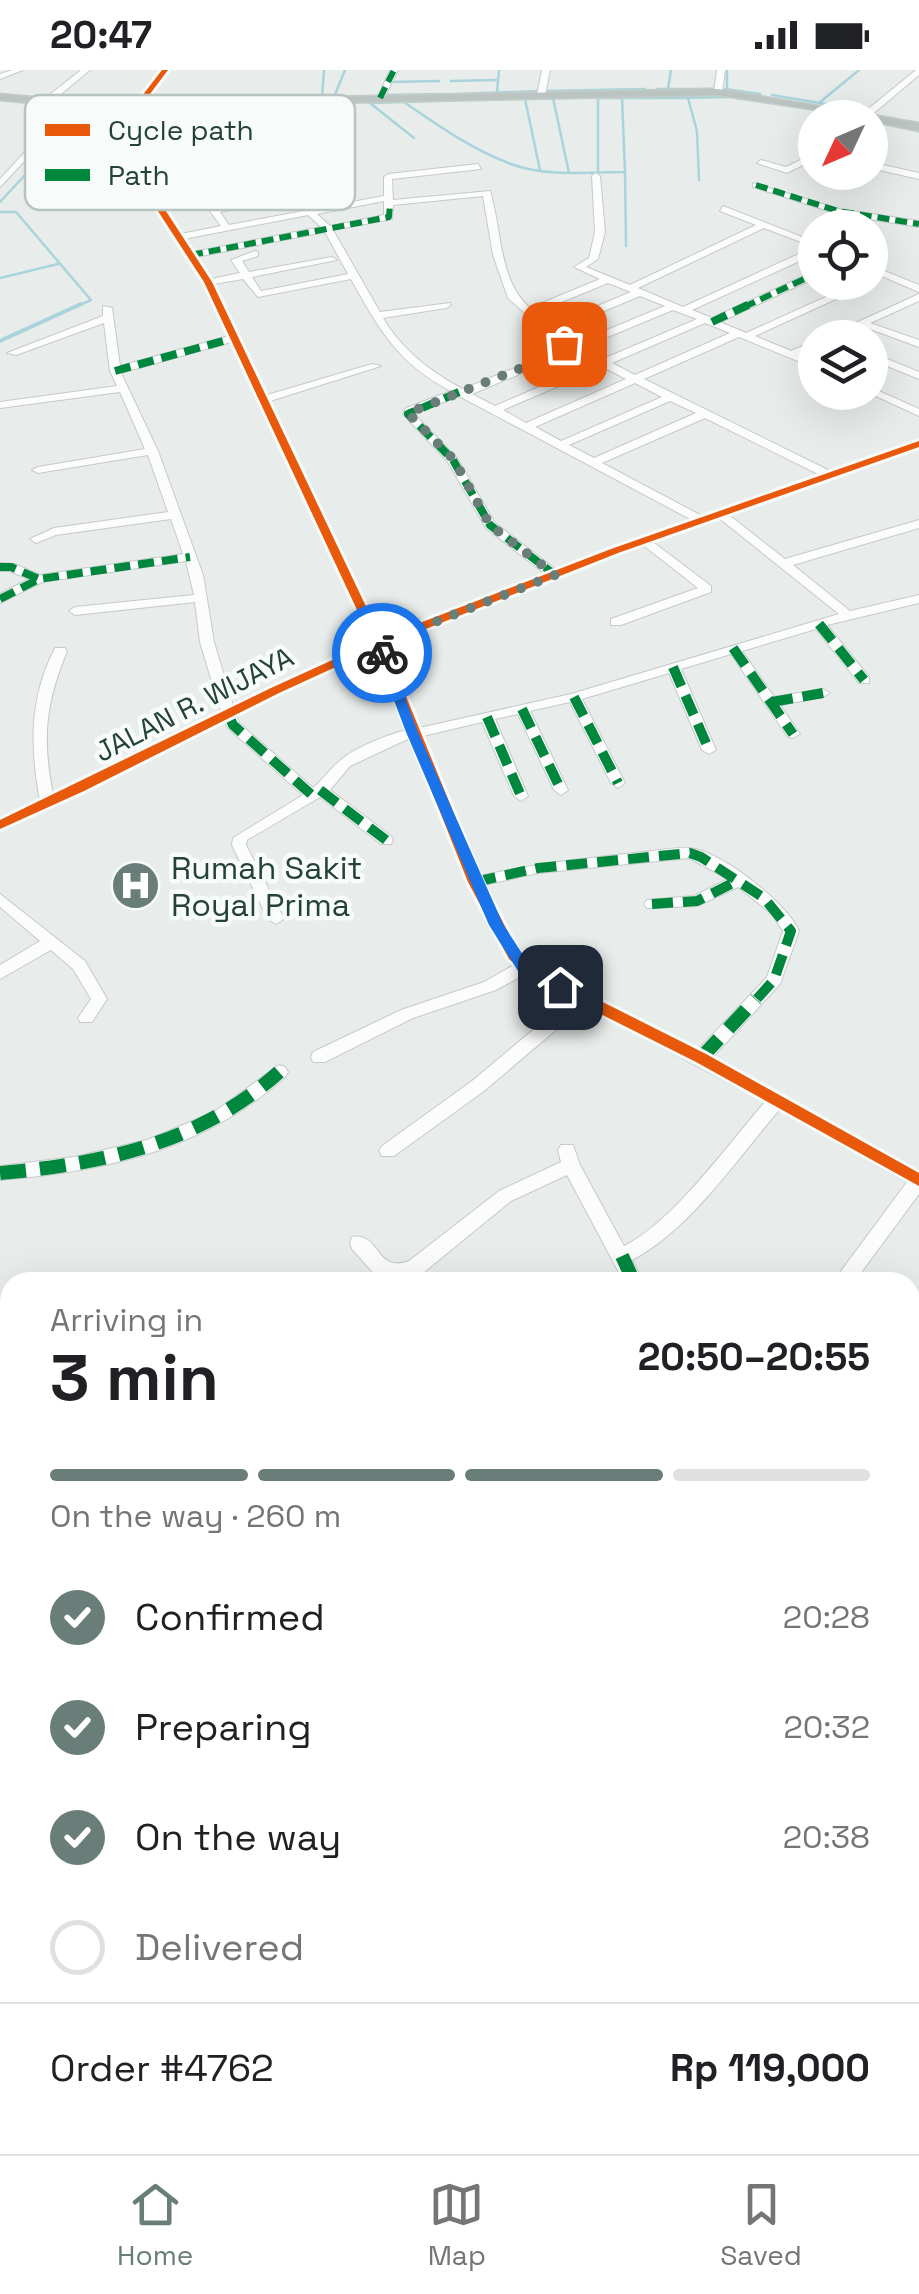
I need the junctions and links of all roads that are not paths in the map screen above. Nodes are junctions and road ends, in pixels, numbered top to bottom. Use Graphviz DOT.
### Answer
graph roads {
  1 [pos="18,70"];
  2 [pos="86,70"];
  3 [pos="165,70"];
  4 [pos="394,70"];
  5 [pos="546,70"];
  6 [pos="721,70"];
  7 [pos="919,71"];
  8 [pos="0,77"];
  9 [pos="718,92"];
  10 [pos="55,95"];
  11 [pos="145,95"];
  12 [pos="540,95"];
  13 [pos="0,97"];
  14 [pos="380,98"];
  15 [pos="355,99"];
  16 [pos="25,100"];
  17 [pos="884,100"];
  18 [pos="798,105"];
  19 [pos="888,121"];
  20 [pos="919,127"];
  21 [pos="25,157"];
  22 [pos="761,163"];
  23 [pos="798,165"];
  24 [pos="478,167"];
  25 [pos="888,169"];
  26 [pos="596,176"];
  27 [pos="919,176"];
  28 [pos="0,184"];
  29 [pos="360,184"];
  30 [pos="355,185"];
  31 [pos="756,185"];
  32 [pos="388,201"];
  33 [pos="355,206"];
  34 [pos="159,210"];
  35 [pos="214,210"];
  36 [pos="324,210"];
  37 [pos="723,210"];
  38 [pos="310,212"];
  39 [pos="919,224"];
  40 [pos="764,226"];
  41 [pos="227,228"];
  42 [pos="327,228"];
  43 [pos="178,237"];
  44 [pos="798,241"];
  45 [pos="318,242"];
  46 [pos="191,255"];
  47 [pos="798,256"];
  48 [pos="332,260"];
  49 [pos="888,276"];
  50 [pos="246,277"];
  51 [pos="348,277"];
  52 [pos="754,278"];
  53 [pos="606,280"];
  54 [pos="208,282"];
  55 [pos="798,282"];
  56 [pos="781,289"];
  57 [pos="919,289"];
  58 [pos="636,290"];
  59 [pos="919,297"];
  60 [pos="826,300"];
  61 [pos="817,304"];
  62 [pos="446,305"];
  63 [pos="679,308"];
  64 [pos="529,312"];
  65 [pos="376,316"];
  66 [pos="709,320"];
  67 [pos="869,320"];
  68 [pos="550,330"];
  69 [pos="888,333"];
  70 [pos="744,334"];
  71 [pos="234,338"];
  72 [pos="919,344"];
  73 [pos="572,348"];
  74 [pos="798,352"];
  75 [pos="12,353"];
  76 [pos="792,355"];
  77 [pos="798,358"];
  78 [pos="603,363"];
  79 [pos="888,363"];
  80 [pos="376,366"];
  81 [pos="115,370"];
  82 [pos="919,376"];
  83 [pos="637,380"];
  84 [pos="121,389"];
  85 [pos="461,392"];
  86 [pos="670,396"];
  87 [pos="888,398"];
  88 [pos="263,400"];
  89 [pos="0,406"];
  90 [pos="495,410"];
  91 [pos="919,412"];
  92 [pos="704,414"];
  93 [pos="528,426"];
  94 [pos="563,444"];
  95 [pos="919,444"];
  96 [pos="152,451"];
  97 [pos="595,462"];
  98 [pos="38,470"];
  99 [pos="831,476"];
  100 [pos="175,515"];
  101 [pos="722,515"];
  102 [pos="703,521"];
  103 [pos="919,524"];
  104 [pos="36,539"];
  105 [pos="646,542"];
  106 [pos="190,557"];
  107 [pos="786,563"];
  108 [pos="0,566"];
  109 [pos="555,575"];
  110 [pos="39,579"];
  111 [pos="200,598"];
  112 [pos="0,599"];
  113 [pos="919,599"];
  114 [pos="74,611"];
  115 [pos="848,615"];
  116 [pos="616,622"];
  117 [pos="819,624"];
  118 [pos="379,644"];
  119 [pos="733,648"];
  120 [pos="60,651"];
  121 [pos="673,667"];
  122 [pos="864,680"];
  123 [pos="823,693"];
  124 [pos="574,697"];
  125 [pos="772,702"];
  126 [pos="522,710"];
  127 [pos="228,716"];
  128 [pos="487,717"];
  129 [pos="412,732"];
  130 [pos="793,734"];
  131 [pos="709,750"];
  132 [pos="618,783"];
  133 [pos="560,790"];
  134 [pos="317,793"];
  135 [pos="522,796"];
  136 [pos="48,804"];
  137 [pos="0,825"];
  138 [pos="386,840"];
  139 [pos="738,881"];
  140 [pos="475,882"];
  141 [pos="0,899"];
  142 [pos="652,904"];
  143 [pos="276,918"];
  144 [pos="50,943"];
  145 [pos="524,968"];
  146 [pos="0,973"];
  147 [pos="582,998"];
  148 [pos="86,1018"];
  149 [pos="319,1057"];
  150 [pos="701,1058"];
  151 [pos="279,1072"];
  152 [pos="777,1100"];
  153 [pos="388,1151"];
  154 [pos="0,1172"];
  155 [pos="919,1180"];
  156 [pos="360,1243"];
  157 [pos="622,1256"];
  158 [pos="388,1272"];
  159 [pos="403,1272"];
  160 [pos="629,1272"];
  161 [pos="850,1272"];
  1 -- 8 [label="street"];
  2 -- 10 [label="street"];
  3 -- 11 [label="street"];
  4 -- 14 [label="street"];
  5 -- 12 [label="street"];
  6 -- 9 [label="street"];
  7 -- 17 [label="street"];
  9 -- 12 [label="highway"];
  9 -- 18 [label="highway"];
  12 -- 14 [label="highway"];
  13 -- 16 [label="highway"];
  14 -- 15 [label="highway"];
  19 -- 20 [label="highway"];
  21 -- 28 [label="street"];
  22 -- 23 [label="street"];
  24 -- 32 [label="street"];
  25 -- 27 [label="street"];
  26 -- 53 [label="street"];
  29 -- 30 [label="street"];
  31 -- 39 [label="street"];
  32 -- 33 [label="street"];
  32 -- 42 [label="street"];
  32 -- 64 [label="street"];
  34 -- 43 [label="street"];
  35 -- 41 [label="street"];
  36 -- 38 [label="street"];
  37 -- 40 [label="street"];
  38 -- 41 [label="street"];
  38 -- 42 [label="street"];
  40 -- 44 [label="street"];
  40 -- 58 [label="street"];
  41 -- 43 [label="street"];
  42 -- 46 [label="street"];
  42 -- 65 [label="street"];
  43 -- 46 [label="street"];
  45 -- 50 [label="street"];
  46 -- 54 [label="street"];
  47 -- 52 [label="street"];
  48 -- 50 [label="street"];
  49 -- 57 [label="street"];
  50 -- 51 [label="street"];
  50 -- 54 [label="street"];
  52 -- 56 [label="street"];
  52 -- 63 [label="street"];
  53 -- 58 [label="street"];
  53 -- 64 [label="street"];
  54 -- 71 [label="street"];
  55 -- 56 [label="street"];
  56 -- 61 [label="street"];
  56 -- 66 [label="street"];
  58 -- 63 [label="street"];
  58 -- 68 [label="street"];
  59 -- 67 [label="street"];
  60 -- 61 [label="street"];
  61 -- 70 [label="street"];
  62 -- 65 [label="street"];
  63 -- 66 [label="street"];
  63 -- 73 [label="street"];
  64 -- 68 [label="street"];
  65 -- 85 [label="street"];
  66 -- 70 [label="street"];
  66 -- 78 [label="street"];
  68 -- 73 [label="street"];
  69 -- 72 [label="street"];
  70 -- 76 [label="street"];
  70 -- 83 [label="street"];
  71 -- 81 [label="street"];
  71 -- 88 [label="street"];
  73 -- 78 [label="street"];
  73 -- 85 [label="street"];
  74 -- 76 [label="street"];
  75 -- 81 [label="street"];
  76 -- 77 [label="street"];
  78 -- 83 [label="street"];
  78 -- 90 [label="street"];
  79 -- 82 [label="street"];
  80 -- 88 [label="street"];
  81 -- 84 [label="street"];
  83 -- 86 [label="street"];
  83 -- 93 [label="street"];
  84 -- 89 [label="street"];
  84 -- 96 [label="street"];
  85 -- 90 [label="street"];
  85 -- 109 [label="street"];
  86 -- 92 [label="street"];
  86 -- 94 [label="street"];
  87 -- 91 [label="street"];
  88 -- 118 [label="street"];
  90 -- 93 [label="street"];
  92 -- 97 [label="street"];
  92 -- 99 [label="street"];
  93 -- 94 [label="street"];
  94 -- 97 [label="street"];
  95 -- 99 [label="street, JALAN R. WIJAYA"];
  96 -- 98 [label="street"];
  96 -- 100 [label="street"];
  97 -- 102 [label="street"];
  99 -- 101 [label="street, JALAN R. WIJAYA"];
  100 -- 104 [label="street"];
  100 -- 106 [label="street"];
  101 -- 102 [label="street, JALAN R. WIJAYA"];
  101 -- 107 [label="street"];
  102 -- 105 [label="street, JALAN R. WIJAYA"];
  103 -- 107 [label="street"];
  105 -- 109 [label="street, JALAN R. WIJAYA"];
  105 -- 116 [label="street"];
  106 -- 110 [label="street"];
  106 -- 111 [label="street"];
  107 -- 115 [label="street"];
  108 -- 110 [label="street"];
  109 -- 118 [label="street, JALAN R. WIJAYA"];
  110 -- 112 [label="street"];
  111 -- 114 [label="street"];
  111 -- 127 [label="street"];
  113 -- 115 [label="street"];
  115 -- 117 [label="street"];
  117 -- 119 [label="street"];
  117 -- 122 [label="street"];
  118 -- 127 [label="street, JALAN R. WIJAYA"];
  118 -- 129 [label="street"];
  119 -- 121 [label="street"];
  119 -- 125 [label="street"];
  120 -- 136 [label="street"];
  121 -- 124 [label="street"];
  121 -- 131 [label="street"];
  123 -- 125 [label="street"];
  124 -- 126 [label="street"];
  124 -- 132 [label="street"];
  125 -- 130 [label="street"];
  126 -- 128 [label="street"];
  126 -- 133 [label="street"];
  127 -- 134 [label="street"];
  127 -- 136 [label="street, JALAN R. WIJAYA"];
  128 -- 129 [label="street"];
  128 -- 135 [label="street"];
  129 -- 134 [label="street"];
  129 -- 140 [label="street"];
  134 -- 138 [label="street"];
  134 -- 143 [label="street"];
  136 -- 137 [label="street, JALAN R. WIJAYA"];
  139 -- 140 [label="street"];
  139 -- 142 [label="street"];
  139 -- 150 [label="street"];
  140 -- 145 [label="street"];
  141 -- 144 [label="street"];
  144 -- 146 [label="street"];
  144 -- 148 [label="street"];
  145 -- 147 [label="street"];
  145 -- 149 [label="street"];
  147 -- 150 [label="street"];
  147 -- 153 [label="street"];
  150 -- 152 [label="street"];
  151 -- 154 [label="street"];
  152 -- 155 [label="street"];
  152 -- 157 [label="street"];
  155 -- 161 [label="street"];
  156 -- 158 [label="street"];
  157 -- 159 [label="street"];
  157 -- 160 [label="street"];
}
